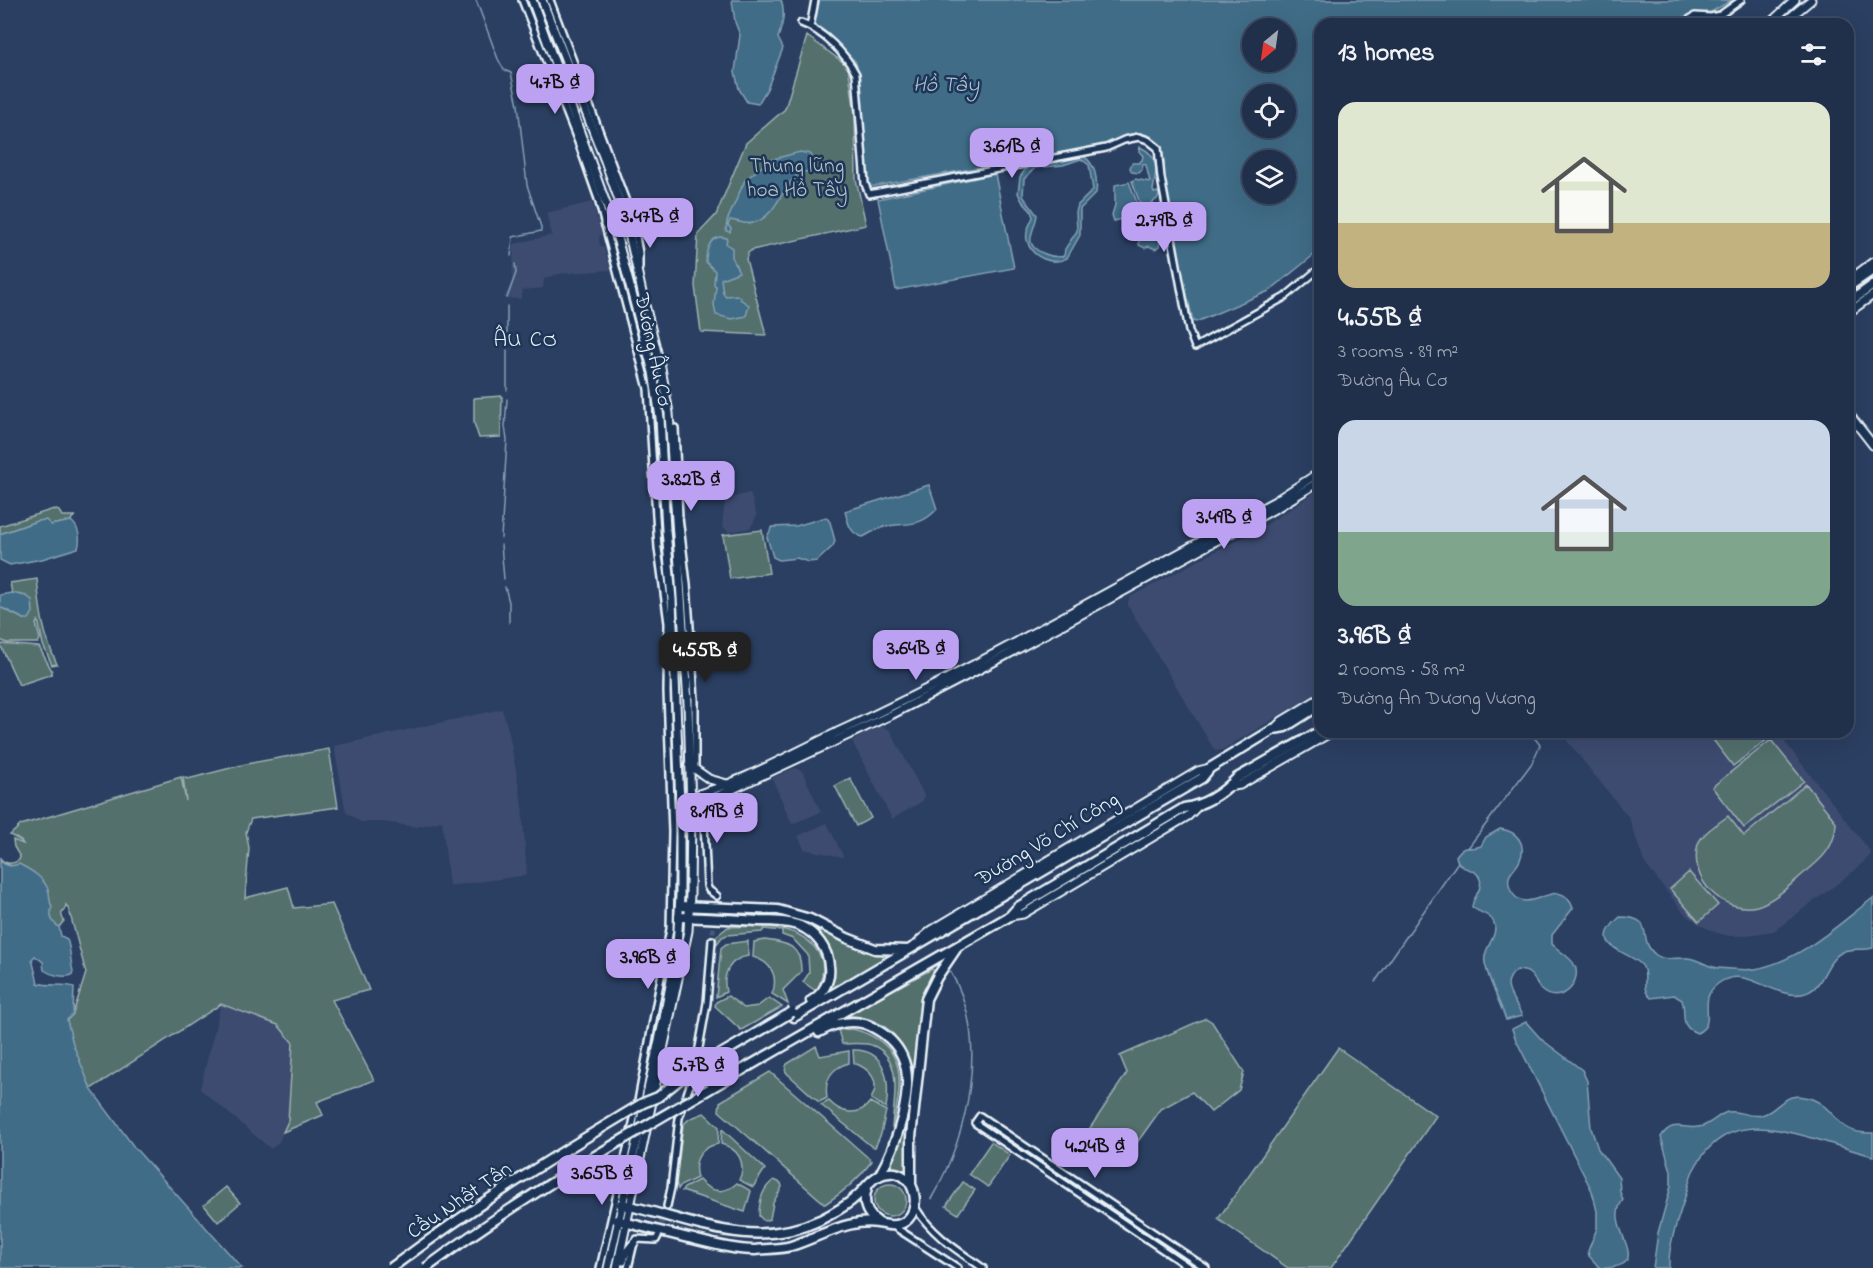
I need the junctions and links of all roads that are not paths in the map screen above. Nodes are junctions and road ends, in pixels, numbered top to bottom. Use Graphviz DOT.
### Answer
graph roads {
  1 [pos="522,0"];
  2 [pos="532,0"];
  3 [pos="542,0"];
  4 [pos="550,0"];
  5 [pos="815,0"];
  6 [pos="1741,0"];
  7 [pos="1795,0"];
  8 [pos="1811,0"];
  9 [pos="1692,18"];
  10 [pos="1776,18"];
  11 [pos="1789,18"];
  12 [pos="801,23"];
  13 [pos="810,27"];
  14 [pos="554,29"];
  15 [pos="544,32"];
  16 [pos="629,220"];
  17 [pos="609,224"];
  18 [pos="1873,262"];
  19 [pos="1873,270"];
  20 [pos="1314,273"];
  21 [pos="1854,276"];
  22 [pos="1854,283"];
  23 [pos="1873,285"];
  24 [pos="1873,295"];
  25 [pos="1854,299"];
  26 [pos="1854,309"];
  27 [pos="1854,421"];
  28 [pos="675,428"];
  29 [pos="1873,445"];
  30 [pos="1314,476"];
  31 [pos="1314,485"];
  32 [pos="682,604"];
  33 [pos="672,605"];
  34 [pos="1314,702"];
  35 [pos="1314,709"];
  36 [pos="1274,729"];
  37 [pos="1314,734"];
  38 [pos="1322,738"];
  39 [pos="692,768"];
  40 [pos="727,784"];
  41 [pos="1228,787"];
  42 [pos="690,801"];
  43 [pos="703,801"];
  44 [pos="680,802"];
  45 [pos="717,896"];
  46 [pos="680,906"];
  47 [pos="690,907"];
  48 [pos="684,917"];
  49 [pos="712,940"];
  50 [pos="959,945"];
  51 [pos="909,950"];
  52 [pos="793,1015"];
  53 [pos="804,1037"];
  54 [pos="658,1097"];
  55 [pos="879,1176"];
  56 [pos="870,1183"];
  57 [pos="911,1185"];
  58 [pos="1103,1198"];
  59 [pos="626,1205"];
  60 [pos="1098,1205"];
  61 [pos="667,1206"];
  62 [pos="915,1206"];
  63 [pos="617,1220"];
  64 [pos="878,1222"];
  65 [pos="627,1223"];
  66 [pos="891,1225"];
  67 [pos="657,1238"];
  68 [pos="634,1243"];
  69 [pos="1193,1266"];
  70 [pos="391,1268"];
  71 [pos="396,1268"];
  72 [pos="429,1268"];
  73 [pos="600,1268"];
  74 [pos="608,1268"];
  75 [pos="618,1268"];
  76 [pos="628,1268"];
  77 [pos="958,1268"];
  78 [pos="983,1268"];
  79 [pos="1206,1268"];
  1 -- 17 [label="street, Đường Âu Cơ"];
  2 -- 15 [label="main road, Đường Âu Cơ"];
  3 -- 14 [label="main road, Đường Âu Cơ"];
  4 -- 16 [label="street, Đường Âu Cơ"];
  5 -- 13 [label="street"];
  6 -- 9 [label="street"];
  7 -- 10 [label="main road"];
  8 -- 11 [label="main road"];
  12 -- 13 [label="street"];
  13 -- 20 [label="street"];
  14 -- 15 [label="main road"];
  14 -- 16 [label="main road, Đường Âu Cơ"];
  15 -- 17 [label="main road, Đường Âu Cơ"];
  16 -- 17 [label="main road"];
  16 -- 32 [label="main road, Đường Âu Cơ"];
  17 -- 33 [label="main road, Đường Âu Cơ"];
  17 -- 73 [label="street, Đường Âu Cơ"];
  18 -- 21 [label="main road"];
  19 -- 22 [label="highway"];
  23 -- 25 [label="highway"];
  24 -- 26 [label="main road"];
  27 -- 29 [label="main road"];
  28 -- 39 [label="street, Đường Âu Cơ"];
  30 -- 40 [label="main road"];
  31 -- 43 [label="main road"];
  32 -- 33 [label="main road"];
  32 -- 39 [label="main road, Đường Âu Cơ"];
  33 -- 44 [label="main road, Đường Âu Cơ"];
  34 -- 36 [label="main road, Đường Võ Chí Công"];
  35 -- 36 [label="highway, Đường Võ Chí Công"];
  36 -- 51 [label="highway, Đường Võ Chí Công"];
  37 -- 41 [label="highway, Đường Võ Chí Công"];
  38 -- 41 [label="main road, Đường Võ Chí Công"];
  39 -- 40 [label="main road"];
  39 -- 42 [label="main road, Đường Âu Cơ"];
  40 -- 42 [label="main road"];
  41 -- 50 [label="highway, Đường Võ Chí Công"];
  42 -- 43 [label="main road"];
  42 -- 44 [label="main road"];
  42 -- 47 [label="main road, Đường Âu Cơ"];
  43 -- 45 [label="street"];
  44 -- 46 [label="main road, Đường Âu Cơ"];
  46 -- 47 [label="highway"];
  46 -- 48 [label="main road, Đường Âu Cơ"];
  47 -- 48 [label="main road, Đường Âu Cơ"];
  47 -- 51 [label="highway"];
  48 -- 52 [label="highway"];
  48 -- 59 [label="main road"];
  49 -- 61 [label="street"];
  50 -- 53 [label="highway, Đường Võ Chí Công"];
  50 -- 57 [label="highway"];
  51 -- 52 [label="highway, Đường Võ Chí Công"];
  52 -- 54 [label="highway, bridge"];
  53 -- 55 [label="highway"];
  53 -- 72 [label="highway, Cầu Nhật Tân, bridge"];
  54 -- 70 [label="highway, bridge"];
  54 -- 71 [label="highway, Cầu Nhật Tân, bridge"];
  55 -- 56 [label="highway"];
  55 -- 57 [label="highway"];
  56 -- 59 [label="highway"];
  56 -- 64 [label="highway"];
  57 -- 62 [label="highway"];
  58 -- 60 [label="street"];
  58 -- 60 [label="street"];
  58 -- 69 [label="street"];
  59 -- 63 [label="main road"];
  59 -- 65 [label="main road"];
  60 -- 69 [label="street"];
  62 -- 66 [label="highway"];
  62 -- 78 [label="street"];
  63 -- 65 [label="highway"];
  63 -- 74 [label="main road"];
  64 -- 65 [label="highway"];
  64 -- 66 [label="highway"];
  65 -- 75 [label="main road"];
  66 -- 77 [label="street"];
  67 -- 68 [label="street"];
  68 -- 75 [label="main road"];
  68 -- 76 [label="street"];
  69 -- 79 [label="street"];
}
